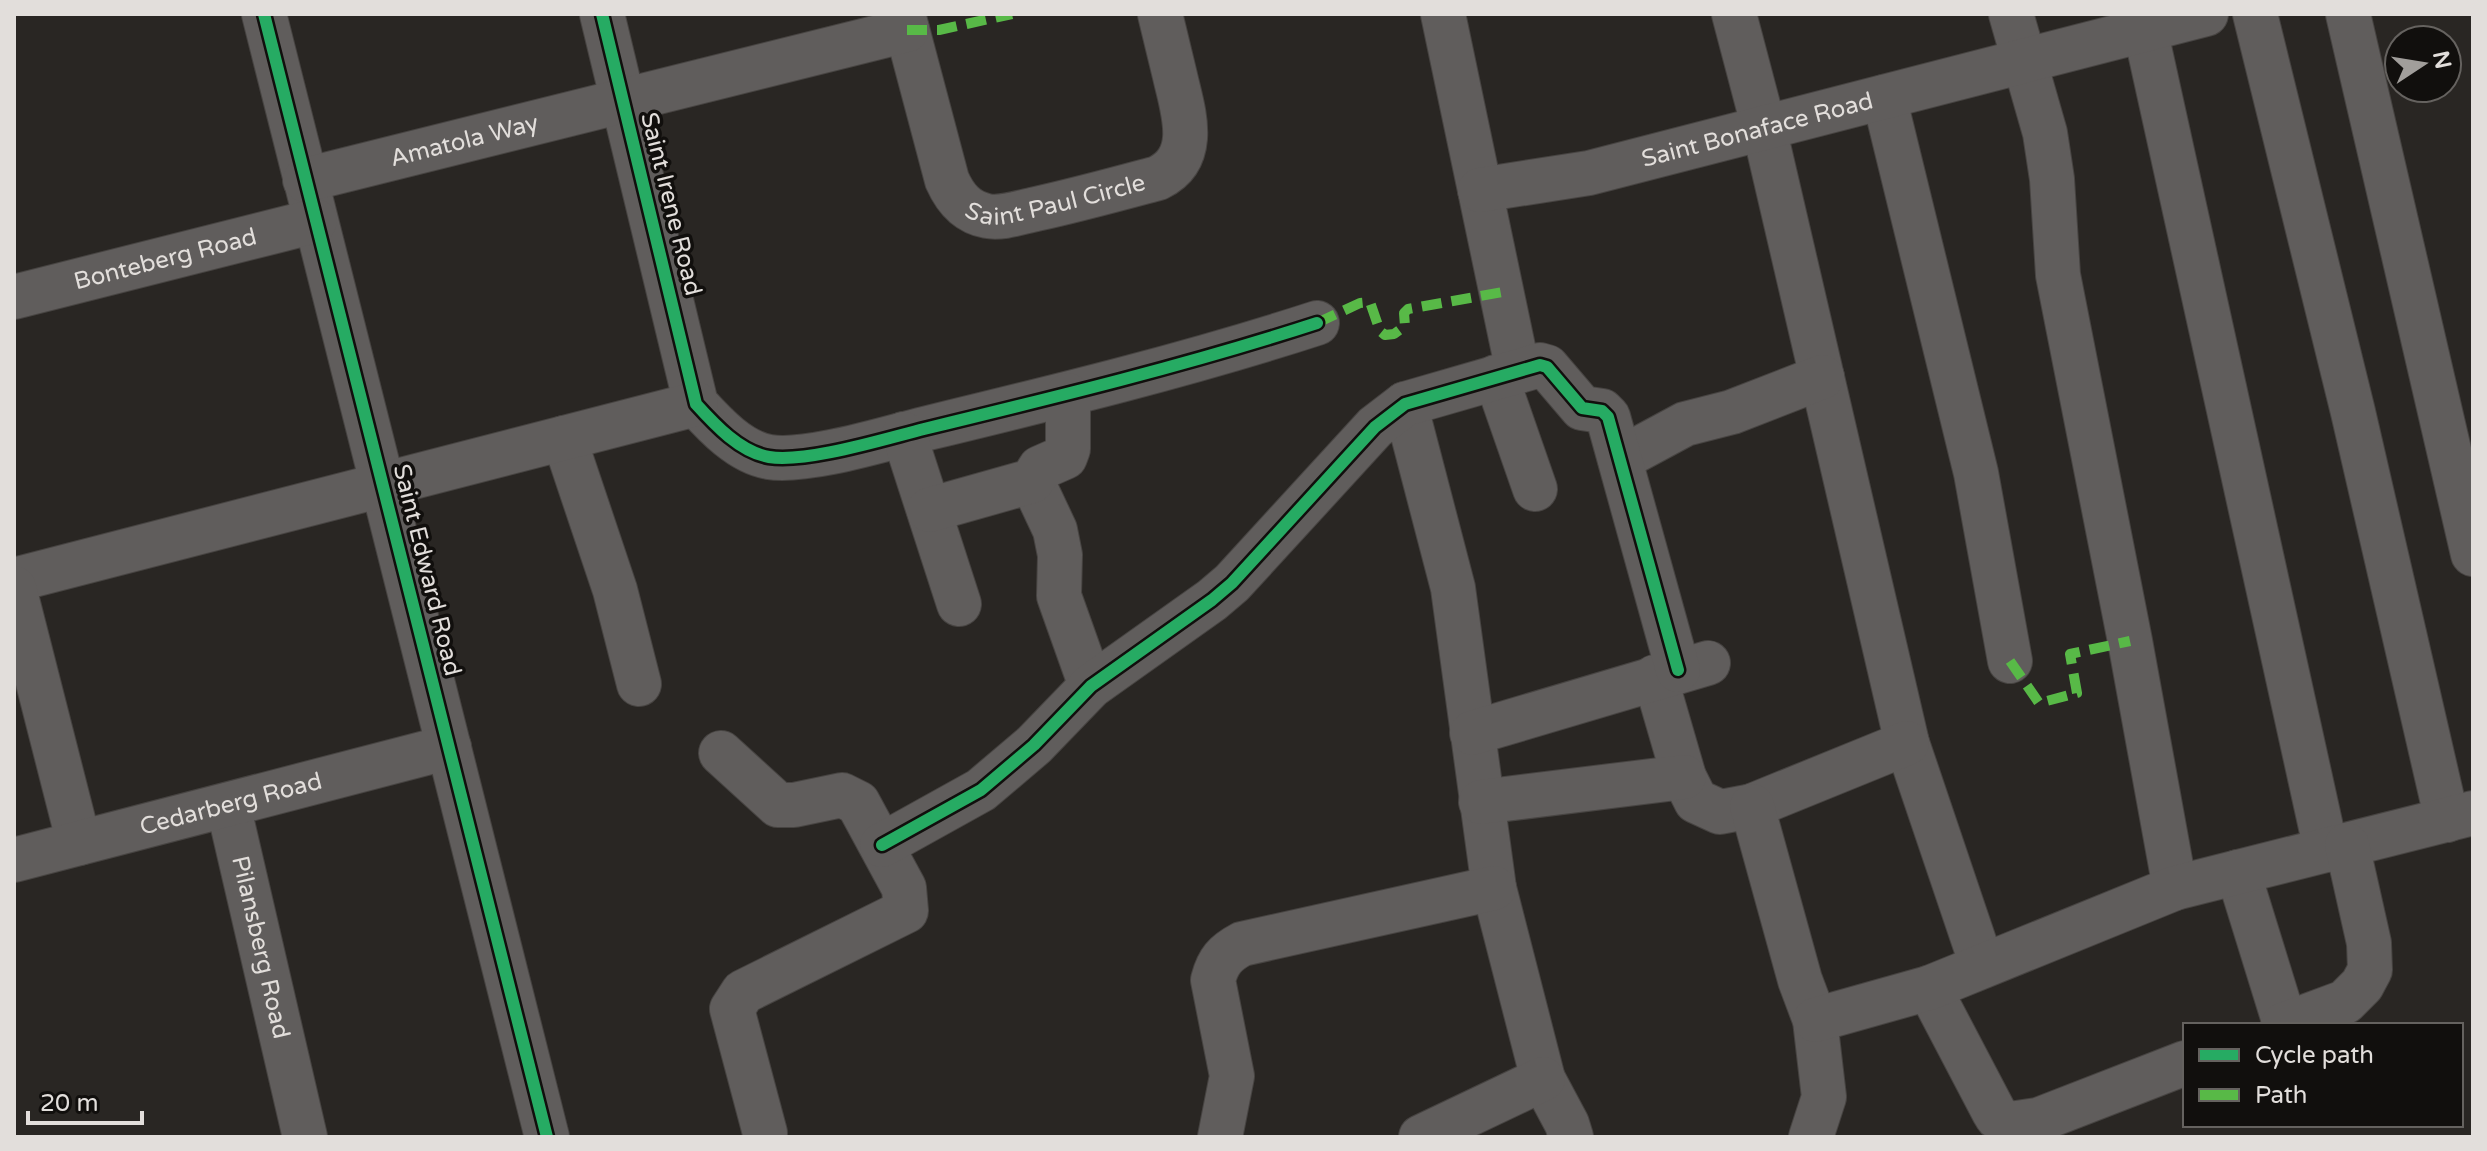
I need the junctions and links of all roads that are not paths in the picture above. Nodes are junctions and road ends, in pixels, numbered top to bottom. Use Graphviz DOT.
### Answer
graph roads {
  1 [pos="264,14"];
  2 [pos="602,14"];
  3 [pos="1160,14"];
  4 [pos="1443,14"];
  5 [pos="1734,14"];
  6 [pos="2011,14"];
  7 [pos="2206,14"];
  8 [pos="2255,14"];
  9 [pos="2348,14"];
  10 [pos="905,22"];
  11 [pos="2145,29"];
  12 [pos="2024,61"];
  13 [pos="1884,97"];
  14 [pos="623,100"];
  15 [pos="1764,128"];
  16 [pos="1480,190"];
  17 [pos="310,200"];
  18 [pos="14,297"];
  19 [pos="1317,323"];
  20 [pos="1507,374"];
  21 [pos="1822,377"];
  22 [pos="1068,395"];
  23 [pos="696,404"];
  24 [pos="1405,404"];
  25 [pos="904,434"];
  26 [pos="564,438"];
  27 [pos="1620,459"];
  28 [pos="1032,481"];
  29 [pos="383,485"];
  30 [pos="1535,489"];
  31 [pos="929,510"];
  32 [pos="2473,554"];
  33 [pos="14,580"];
  34 [pos="14,588"];
  35 [pos="959,604"];
  36 [pos="2010,661"];
  37 [pos="1681,670"];
  38 [pos="639,684"];
  39 [pos="1091,686"];
  40 [pos="1472,733"];
  41 [pos="1907,743"];
  42 [pos="449,747"];
  43 [pos="721,753"];
  44 [pos="1684,777"];
  45 [pos="1481,802"];
  46 [pos="228,805"];
  47 [pos="1752,806"];
  48 [pos="2460,816"];
  49 [pos="79,843"];
  50 [pos="882,845"];
  51 [pos="2337,847"];
  52 [pos="14,860"];
  53 [pos="2238,872"];
  54 [pos="1494,888"];
  55 [pos="2175,888"];
  56 [pos="1982,965"];
  57 [pos="1929,988"];
  58 [pos="1815,1020"];
  59 [pos="2283,1023"];
  60 [pos="2289,1023"];
  61 [pos="2183,1064"];
  62 [pos="1543,1079"];
  63 [pos="765,1133"];
  64 [pos="305,1137"];
  65 [pos="547,1137"];
  66 [pos="1220,1137"];
  67 [pos="1421,1137"];
  68 [pos="1571,1137"];
  69 [pos="1811,1137"];
  1 -- 17 [label="street, Saint Edward Road"];
  2 -- 14 [label="street, Saint Irene Road"];
  3 -- 10 [label="street, Saint Paul Circle"];
  4 -- 16 [label="street"];
  5 -- 15 [label="street"];
  6 -- 12 [label="street"];
  7 -- 11 [label="street, Saint Bonaface Road"];
  8 -- 48 [label="street"];
  9 -- 32 [label="street"];
  10 -- 14 [label="street, Saint Paul Circle"];
  11 -- 12 [label="street, Saint Bonaface Road"];
  11 -- 51 [label="street"];
  12 -- 13 [label="street, Saint Bonaface Road"];
  12 -- 55 [label="street"];
  13 -- 15 [label="street, Saint Bonaface Road"];
  13 -- 36 [label="street"];
  14 -- 17 [label="street, Amatola Way"];
  14 -- 23 [label="street, Saint Irene Road"];
  15 -- 16 [label="street, Saint Bonaface Road"];
  15 -- 21 [label="street"];
  16 -- 20 [label="street"];
  17 -- 18 [label="street, Bonteberg Road"];
  17 -- 29 [label="street, Saint Edward Road"];
  19 -- 22 [label="street"];
  20 -- 24 [label="street"];
  20 -- 27 [label="street"];
  20 -- 30 [label="street"];
  21 -- 27 [label="street"];
  21 -- 41 [label="street"];
  22 -- 25 [label="street"];
  22 -- 28 [label="street"];
  23 -- 25 [label="street"];
  23 -- 26 [label="street"];
  24 -- 39 [label="street"];
  24 -- 40 [label="street"];
  25 -- 31 [label="street"];
  26 -- 29 [label="street"];
  26 -- 38 [label="street"];
  27 -- 37 [label="street"];
  28 -- 31 [label="street"];
  28 -- 39 [label="street"];
  29 -- 33 [label="street"];
  29 -- 42 [label="street, Saint Edward Road"];
  31 -- 35 [label="street"];
  34 -- 49 [label="street"];
  37 -- 40 [label="street"];
  37 -- 44 [label="street"];
  39 -- 50 [label="street"];
  40 -- 45 [label="street"];
  41 -- 47 [label="street"];
  41 -- 56 [label="street"];
  42 -- 46 [label="street, Cedarberg Road"];
  42 -- 65 [label="street, Saint Edward Road"];
  43 -- 50 [label="street"];
  44 -- 45 [label="street"];
  44 -- 47 [label="street"];
  45 -- 54 [label="street"];
  46 -- 49 [label="street, Cedarberg Road"];
  46 -- 64 [label="street, Pilansberg Road"];
  47 -- 58 [label="street"];
  48 -- 51 [label="street"];
  49 -- 52 [label="street, Cedarberg Road"];
  50 -- 63 [label="street"];
  51 -- 53 [label="street"];
  51 -- 60 [label="street"];
  53 -- 55 [label="street"];
  53 -- 59 [label="street"];
  54 -- 62 [label="street"];
  54 -- 66 [label="street"];
  55 -- 56 [label="street"];
  56 -- 57 [label="street"];
  57 -- 58 [label="street"];
  57 -- 61 [label="street"];
  58 -- 69 [label="street"];
  62 -- 67 [label="street"];
  62 -- 68 [label="street"];
}
